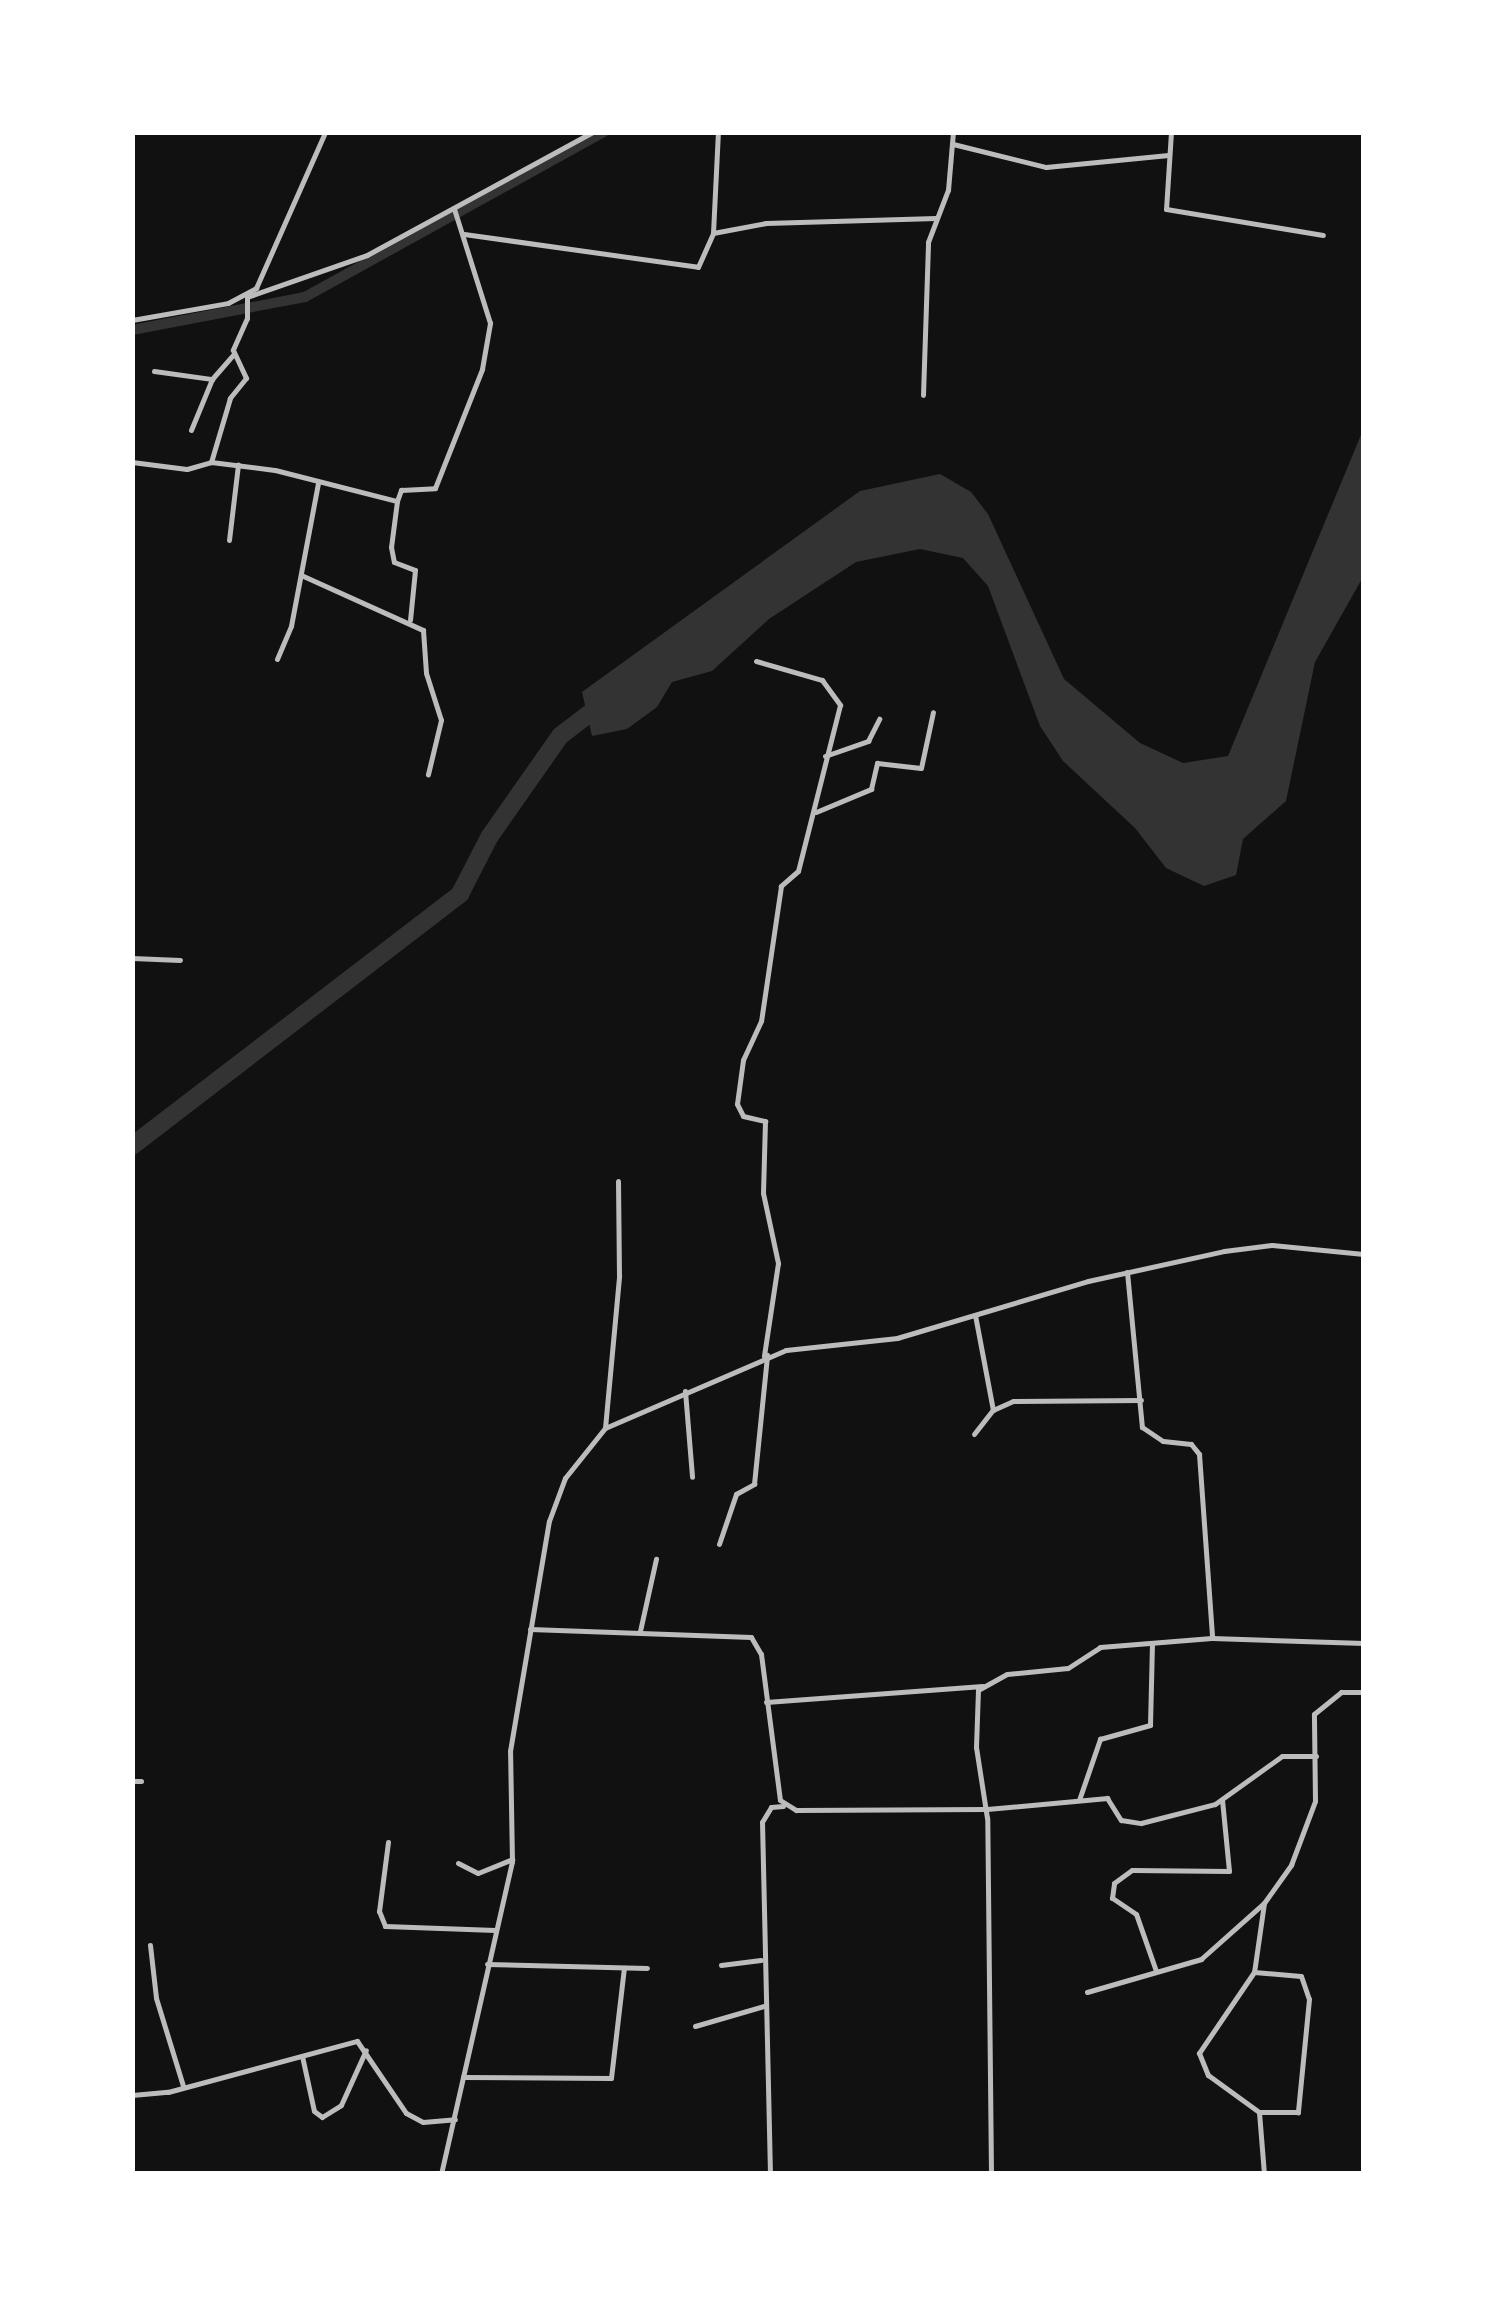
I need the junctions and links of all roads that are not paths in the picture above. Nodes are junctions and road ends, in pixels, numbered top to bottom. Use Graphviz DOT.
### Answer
graph roads {
  1 [pos="325,132"];
  2 [pos="593,132"];
  3 [pos="718,132"];
  4 [pos="953,132"];
  5 [pos="1171,132"];
  6 [pos="953,144"];
  7 [pos="1168,155"];
  8 [pos="455,211"];
  9 [pos="936,218"];
  10 [pos="463,230"];
  11 [pos="712,233"];
  12 [pos="1323,236"];
  13 [pos="246,299"];
  14 [pos="132,320"];
  15 [pos="233,355"];
  16 [pos="154,370"];
  17 [pos="212,379"];
  18 [pos="923,395"];
  19 [pos="191,430"];
  20 [pos="132,462"];
  21 [pos="210,462"];
  22 [pos="238,465"];
  23 [pos="318,483"];
  24 [pos="396,501"];
  25 [pos="229,540"];
  26 [pos="301,575"];
  27 [pos="410,620"];
  28 [pos="277,659"];
  29 [pos="756,662"];
  30 [pos="933,712"];
  31 [pos="880,719"];
  32 [pos="825,756"];
  33 [pos="428,774"];
  34 [pos="816,812"];
  35 [pos="132,958"];
  36 [pos="180,960"];
  37 [pos="618,1181"];
  38 [pos="1364,1254"];
  39 [pos="1128,1277"];
  40 [pos="976,1319"];
  41 [pos="767,1359"];
  42 [pos="687,1395"];
  43 [pos="1141,1400"];
  44 [pos="994,1410"];
  45 [pos="605,1428"];
  46 [pos="974,1434"];
  47 [pos="692,1476"];
  48 [pos="719,1544"];
  49 [pos="656,1559"];
  50 [pos="536,1630"];
  51 [pos="640,1631"];
  52 [pos="1212,1638"];
  53 [pos="1364,1643"];
  54 [pos="1152,1644"];
  55 [pos="982,1686"];
  56 [pos="1364,1692"];
  57 [pos="765,1702"];
  58 [pos="1316,1756"];
  59 [pos="132,1780"];
  60 [pos="141,1781"];
  61 [pos="1079,1800"];
  62 [pos="1222,1800"];
  63 [pos="783,1806"];
  64 [pos="987,1808"];
  65 [pos="388,1842"];
  66 [pos="512,1859"];
  67 [pos="458,1863"];
  68 [pos="1264,1903"];
  69 [pos="496,1930"];
  70 [pos="150,1946"];
  71 [pos="762,1960"];
  72 [pos="490,1965"];
  73 [pos="721,1965"];
  74 [pos="624,1968"];
  75 [pos="648,1968"];
  76 [pos="1156,1972"];
  77 [pos="1254,1972"];
  78 [pos="1087,1992"];
  79 [pos="764,2006"];
  80 [pos="695,2026"];
  81 [pos="366,2049"];
  82 [pos="302,2056"];
  83 [pos="463,2077"];
  84 [pos="185,2087"];
  85 [pos="132,2094"];
  86 [pos="1259,2112"];
  87 [pos="456,2118"];
  88 [pos="441,2174"];
  89 [pos="770,2174"];
  90 [pos="991,2174"];
  91 [pos="1264,2174"];
  1 -- 13 [label="street"];
  2 -- 8 [label="street"];
  3 -- 11 [label="street"];
  4 -- 6 [label="street"];
  5 -- 7 [label="street"];
  6 -- 7 [label="street"];
  6 -- 9 [label="street"];
  7 -- 12 [label="street"];
  8 -- 10 [label="street"];
  8 -- 13 [label="street"];
  9 -- 11 [label="street"];
  9 -- 18 [label="street"];
  10 -- 11 [label="street"];
  10 -- 24 [label="street"];
  13 -- 14 [label="street"];
  13 -- 15 [label="street"];
  15 -- 17 [label="street"];
  15 -- 21 [label="street"];
  16 -- 17 [label="street"];
  17 -- 19 [label="street"];
  20 -- 21 [label="street"];
  21 -- 22 [label="street"];
  22 -- 23 [label="street"];
  22 -- 25 [label="street"];
  23 -- 24 [label="street"];
  23 -- 26 [label="street"];
  24 -- 27 [label="street"];
  26 -- 27 [label="street"];
  26 -- 28 [label="street"];
  27 -- 33 [label="street"];
  29 -- 32 [label="street"];
  30 -- 34 [label="street"];
  31 -- 32 [label="street"];
  32 -- 34 [label="street"];
  34 -- 41 [label="street"];
  35 -- 36 [label="street"];
  37 -- 45 [label="street"];
  38 -- 39 [label="street"];
  39 -- 40 [label="street"];
  39 -- 43 [label="street"];
  40 -- 41 [label="street"];
  40 -- 44 [label="street"];
  41 -- 42 [label="street"];
  41 -- 48 [label="street"];
  42 -- 45 [label="street"];
  42 -- 47 [label="street"];
  43 -- 44 [label="street"];
  43 -- 52 [label="street"];
  44 -- 46 [label="street"];
  45 -- 50 [label="street"];
  49 -- 51 [label="street"];
  50 -- 51 [label="street"];
  50 -- 66 [label="street"];
  51 -- 57 [label="street"];
  52 -- 53 [label="street"];
  52 -- 54 [label="street"];
  54 -- 55 [label="street"];
  54 -- 61 [label="street"];
  55 -- 57 [label="street"];
  55 -- 64 [label="street"];
  56 -- 58 [label="street"];
  57 -- 63 [label="street"];
  58 -- 62 [label="street"];
  58 -- 68 [label="street"];
  59 -- 60 [label="street"];
  61 -- 62 [label="street"];
  61 -- 64 [label="street"];
  62 -- 76 [label="street"];
  63 -- 64 [label="street"];
  63 -- 71 [label="street"];
  64 -- 90 [label="street"];
  65 -- 69 [label="street"];
  66 -- 67 [label="street"];
  66 -- 69 [label="street"];
  68 -- 76 [label="street"];
  68 -- 77 [label="street"];
  69 -- 72 [label="street"];
  70 -- 84 [label="street"];
  71 -- 73 [label="street"];
  71 -- 79 [label="street"];
  72 -- 74 [label="street"];
  72 -- 83 [label="street"];
  74 -- 75 [label="street"];
  74 -- 83 [label="street"];
  76 -- 78 [label="street"];
  77 -- 86 [label="street"];
  77 -- 86 [label="street"];
  79 -- 80 [label="street"];
  79 -- 89 [label="street"];
  81 -- 82 [label="street"];
  81 -- 82 [label="street"];
  81 -- 87 [label="street"];
  82 -- 84 [label="street"];
  83 -- 87 [label="street"];
  84 -- 85 [label="street"];
  86 -- 91 [label="street"];
  87 -- 88 [label="street"];
}
